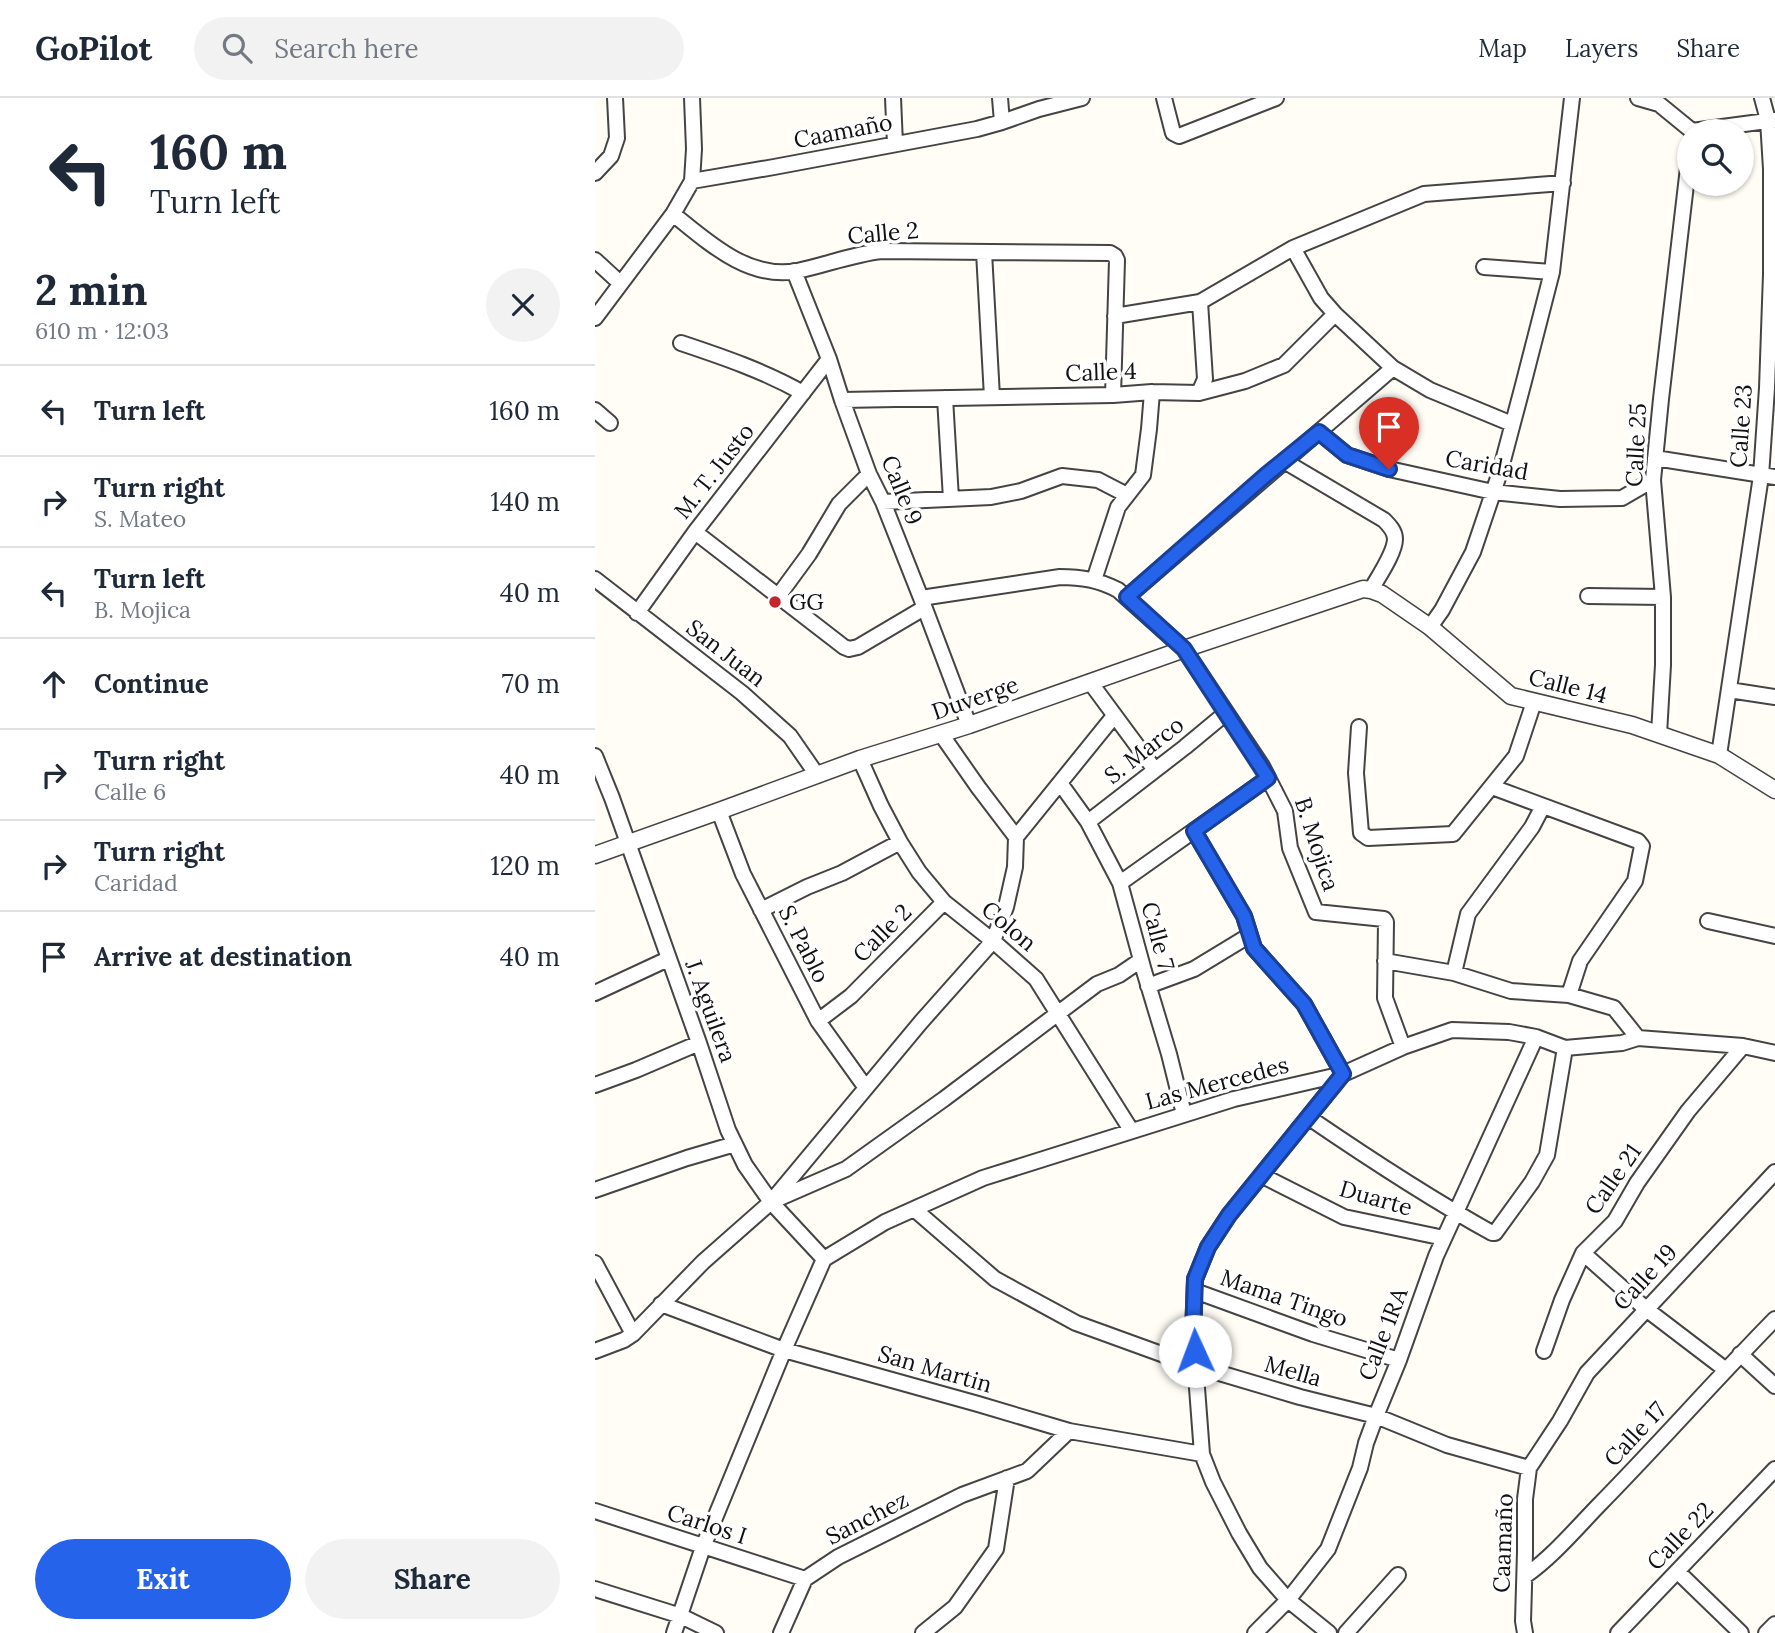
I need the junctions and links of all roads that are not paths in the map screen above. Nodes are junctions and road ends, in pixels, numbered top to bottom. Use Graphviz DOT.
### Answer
graph roads {
  1 [pos="615,98"];
  2 [pos="692,98"];
  3 [pos="893,98"];
  4 [pos="1000,98"];
  5 [pos="1082,98"];
  6 [pos="1164,98"];
  7 [pos="1276,98"];
  8 [pos="1573,98"];
  9 [pos="1637,98"];
  10 [pos="1762,98"];
  11 [pos="1677,119"];
  12 [pos="1772,120"];
  13 [pos="1002,122"];
  14 [pos="1754,122"];
  15 [pos="895,144"];
  16 [pos="595,173"];
  17 [pos="692,181"];
  18 [pos="1563,183"];
  19 [pos="1685,196"];
  20 [pos="673,214"];
  21 [pos="1293,248"];
  22 [pos="984,252"];
  23 [pos="595,260"];
  24 [pos="1484,267"];
  25 [pos="794,271"];
  26 [pos="1552,272"];
  27 [pos="620,283"];
  28 [pos="1200,302"];
  29 [pos="1335,314"];
  30 [pos="1115,316"];
  31 [pos="595,318"];
  32 [pos="681,343"];
  33 [pos="829,359"];
  34 [pos="1393,368"];
  35 [pos="1152,392"];
  36 [pos="803,393"];
  37 [pos="1199,393"];
  38 [pos="1113,396"];
  39 [pos="992,397"];
  40 [pos="944,398"];
  41 [pos="842,400"];
  42 [pos="595,410"];
  43 [pos="610,423"];
  44 [pos="1513,424"];
  45 [pos="1319,432"];
  46 [pos="1655,458"];
  47 [pos="1284,461"];
  48 [pos="869,474"];
  49 [pos="1768,477"];
  50 [pos="1654,480"];
  51 [pos="1493,492"];
  52 [pos="1127,495"];
  53 [pos="951,499"];
  54 [pos="883,502"];
  55 [pos="695,532"];
  56 [pos="595,579"];
  57 [pos="1094,580"];
  58 [pos="1371,590"];
  59 [pos="1123,593"];
  60 [pos="779,596"];
  61 [pos="1588,596"];
  62 [pos="1663,597"];
  63 [pos="922,603"];
  64 [pos="637,613"];
  65 [pos="1430,627"];
  66 [pos="1184,649"];
  67 [pos="1090,682"];
  68 [pos="1729,690"];
  69 [pos="1775,697"];
  70 [pos="1534,702"];
  71 [pos="1226,713"];
  72 [pos="1114,716"];
  73 [pos="969,725"];
  74 [pos="1359,727"];
  75 [pos="940,734"];
  76 [pos="1659,734"];
  77 [pos="1719,755"];
  78 [pos="595,756"];
  79 [pos="860,759"];
  80 [pos="1155,770"];
  81 [pos="817,775"];
  82 [pos="1268,778"];
  83 [pos="1060,783"];
  84 [pos="1492,787"];
  85 [pos="1775,790"];
  86 [pos="1543,806"];
  87 [pos="719,811"];
  88 [pos="1089,822"];
  89 [pos="1194,831"];
  90 [pos="1016,837"];
  91 [pos="900,842"];
  92 [pos="628,844"];
  93 [pos="595,855"];
  94 [pos="1120,883"];
  95 [pos="944,902"];
  96 [pos="761,910"];
  97 [pos="1708,921"];
  98 [pos="1250,935"];
  99 [pos="1775,936"];
  100 [pos="993,941"];
  101 [pos="668,959"];
  102 [pos="1141,960"];
  103 [pos="1385,961"];
  104 [pos="1454,973"];
  105 [pos="1149,986"];
  106 [pos="595,993"];
  107 [pos="1569,995"];
  108 [pos="1058,1015"];
  109 [pos="818,1021"];
  110 [pos="1536,1037"];
  111 [pos="1638,1038"];
  112 [pos="699,1043"];
  113 [pos="1743,1046"];
  114 [pos="1403,1047"];
  115 [pos="1565,1048"];
  116 [pos="1775,1053"];
  117 [pos="1343,1074"];
  118 [pos="595,1085"];
  119 [pos="866,1088"];
  120 [pos="1184,1114"];
  121 [pos="1308,1117"];
  122 [pos="1131,1130"];
  123 [pos="735,1144"];
  124 [pos="1775,1172"];
  125 [pos="1261,1175"];
  126 [pos="595,1190"];
  127 [pos="771,1202"];
  128 [pos="913,1209"];
  129 [pos="1455,1213"];
  130 [pos="1444,1238"];
  131 [pos="1583,1254"];
  132 [pos="824,1259"];
  133 [pos="595,1263"];
  134 [pos="1195,1291"];
  135 [pos="661,1304"];
  136 [pos="1646,1309"];
  137 [pos="1775,1319"];
  138 [pos="633,1334"];
  139 [pos="784,1350"];
  140 [pos="595,1351"];
  141 [pos="1544,1351"];
  142 [pos="1740,1354"];
  143 [pos="1399,1360"];
  144 [pos="1196,1367"];
  145 [pos="1726,1370"];
  146 [pos="1775,1386"];
  147 [pos="1376,1416"];
  148 [pos="1560,1421"];
  149 [pos="1069,1431"];
  150 [pos="1202,1454"];
  151 [pos="1529,1468"];
  152 [pos="1775,1469"];
  153 [pos="1007,1478"];
  154 [pos="595,1511"];
  155 [pos="703,1547"];
  156 [pos="1678,1572"];
  157 [pos="1398,1576"];
  158 [pos="1525,1576"];
  159 [pos="805,1579"];
  160 [pos="595,1589"];
  161 [pos="1288,1600"];
  162 [pos="681,1616"];
  163 [pos="1775,1624"];
  164 [pos="674,1633"];
  165 [pos="716,1633"];
  166 [pos="781,1633"];
  167 [pos="923,1633"];
  168 [pos="1255,1633"];
  169 [pos="1329,1633"];
  170 [pos="1346,1633"];
  171 [pos="1525,1633"];
  172 [pos="1618,1633"];
  173 [pos="1741,1633"];
  174 [pos="1766,1633"];
  1 -- 16 [label="street"];
  2 -- 17 [label="street"];
  3 -- 15 [label="street"];
  4 -- 13 [label="street"];
  5 -- 13 [label="street, Caamaño"];
  6 -- 7 [label="street"];
  8 -- 18 [label="street"];
  9 -- 11 [label="street"];
  10 -- 12 [label="street, Calle 23"];
  12 -- 14 [label="street"];
  12 -- 49 [label="street, Calle 23"];
  13 -- 15 [label="street, Caamaño"];
  15 -- 17 [label="street, Caamaño"];
  17 -- 20 [label="street"];
  18 -- 21 [label="street"];
  18 -- 26 [label="street"];
  19 -- 46 [label="street, Calle 25"];
  20 -- 25 [label="street, Calle 2"];
  20 -- 27 [label="street"];
  21 -- 28 [label="street"];
  21 -- 29 [label="street"];
  22 -- 25 [label="street, Calle 2"];
  22 -- 30 [label="street, Calle 2"];
  22 -- 39 [label="street"];
  23 -- 27 [label="street"];
  24 -- 26 [label="street"];
  25 -- 33 [label="street, Calle 9"];
  26 -- 44 [label="street"];
  27 -- 31 [label="street"];
  28 -- 30 [label="street"];
  28 -- 37 [label="street"];
  29 -- 34 [label="street"];
  29 -- 37 [label="street, Calle 4"];
  30 -- 38 [label="street"];
  32 -- 36 [label="street"];
  33 -- 36 [label="street, M. T. Justo"];
  33 -- 41 [label="street, Calle 9"];
  34 -- 44 [label="street"];
  34 -- 45 [label="street"];
  35 -- 37 [label="street, Calle 4"];
  35 -- 38 [label="street, Calle 4"];
  35 -- 52 [label="street"];
  36 -- 55 [label="street, M. T. Justo"];
  38 -- 39 [label="street, Calle 4"];
  39 -- 40 [label="street, Calle 4"];
  40 -- 41 [label="street, Calle 4"];
  40 -- 53 [label="street"];
  41 -- 48 [label="street, Calle 9"];
  42 -- 43 [label="street"];
  44 -- 51 [label="street"];
  45 -- 47 [label="street"];
  45 -- 51 [label="street, Caridad"];
  46 -- 49 [label="street"];
  46 -- 50 [label="street, Calle 25"];
  47 -- 58 [label="street"];
  47 -- 59 [label="street"];
  48 -- 54 [label="street, Calle 9"];
  48 -- 60 [label="street"];
  49 -- 68 [label="street, Calle 23"];
  50 -- 51 [label="street, Caridad"];
  50 -- 62 [label="street, Calle 25"];
  51 -- 65 [label="street"];
  52 -- 53 [label="street"];
  52 -- 57 [label="street"];
  53 -- 54 [label="street"];
  54 -- 63 [label="street, Calle 9"];
  55 -- 60 [label="street"];
  55 -- 64 [label="street, M. T. Justo"];
  56 -- 64 [label="street, San Juan"];
  57 -- 59 [label="street, B. Mojica"];
  57 -- 63 [label="street, B. Mojica"];
  58 -- 65 [label="street, Calle 14"];
  58 -- 66 [label="street, Duverge"];
  59 -- 66 [label="street, B. Mojica"];
  60 -- 63 [label="street"];
  61 -- 62 [label="street"];
  62 -- 76 [label="street, Calle 25"];
  63 -- 73 [label="street, Calle 9"];
  64 -- 81 [label="street, San Juan"];
  65 -- 70 [label="street, Calle 14"];
  66 -- 67 [label="street, Duverge"];
  66 -- 71 [label="street, B. Mojica"];
  67 -- 72 [label="street"];
  67 -- 73 [label="street, Duverge"];
  68 -- 69 [label="street"];
  68 -- 77 [label="street, Calle 23"];
  70 -- 76 [label="street, Calle 14"];
  70 -- 84 [label="street"];
  71 -- 80 [label="street, S. Marco"];
  71 -- 82 [label="street, B. Mojica"];
  72 -- 80 [label="street"];
  72 -- 83 [label="street"];
  73 -- 75 [label="street, Duverge"];
  74 -- 84 [label="street"];
  75 -- 79 [label="street, Duverge"];
  75 -- 90 [label="street"];
  76 -- 77 [label="street, Calle 14"];
  77 -- 85 [label="street, Calle 14"];
  78 -- 92 [label="street, J. Aguilera"];
  79 -- 81 [label="street, Duverge"];
  79 -- 91 [label="street, Colon"];
  80 -- 88 [label="street, S. Marco"];
  81 -- 87 [label="street, Duverge"];
  82 -- 89 [label="street"];
  82 -- 103 [label="street, B. Mojica"];
  83 -- 88 [label="street, Calle 7"];
  83 -- 90 [label="street"];
  84 -- 86 [label="street"];
  86 -- 104 [label="street"];
  86 -- 107 [label="street"];
  87 -- 92 [label="street, Duverge"];
  87 -- 96 [label="street, S. Pablo"];
  88 -- 94 [label="street, Calle 7"];
  89 -- 94 [label="street"];
  89 -- 98 [label="street"];
  90 -- 100 [label="street"];
  91 -- 95 [label="street, Colon"];
  91 -- 96 [label="street"];
  92 -- 93 [label="street, Duverge"];
  92 -- 101 [label="street, J. Aguilera"];
  94 -- 102 [label="street, Calle 7"];
  95 -- 100 [label="street, Colon"];
  95 -- 109 [label="street, Calle 2"];
  96 -- 109 [label="street, S. Pablo"];
  97 -- 99 [label="street"];
  98 -- 105 [label="street"];
  98 -- 117 [label="street"];
  100 -- 108 [label="street, Colon"];
  100 -- 119 [label="street"];
  101 -- 106 [label="street"];
  101 -- 112 [label="street, J. Aguilera"];
  102 -- 105 [label="street, Calle 7"];
  102 -- 108 [label="street"];
  103 -- 104 [label="street"];
  103 -- 114 [label="street"];
  104 -- 107 [label="street"];
  105 -- 120 [label="street, Calle 7"];
  107 -- 111 [label="street"];
  108 -- 122 [label="street, Colon"];
  108 -- 127 [label="street"];
  109 -- 119 [label="street, S. Pablo"];
  110 -- 114 [label="street, Las Mercedes"];
  110 -- 115 [label="street, Las Mercedes"];
  110 -- 129 [label="street, Calle 1RA"];
  111 -- 113 [label="street, Las Mercedes"];
  111 -- 115 [label="street, Las Mercedes"];
  112 -- 118 [label="street"];
  112 -- 123 [label="street, J. Aguilera"];
  113 -- 116 [label="street, Las Mercedes"];
  113 -- 131 [label="street, Calle 21"];
  114 -- 117 [label="street, Las Mercedes"];
  115 -- 129 [label="street"];
  117 -- 120 [label="street, Las Mercedes"];
  117 -- 121 [label="street"];
  119 -- 127 [label="street"];
  120 -- 122 [label="street, Las Mercedes"];
  121 -- 125 [label="street"];
  121 -- 129 [label="street"];
  122 -- 128 [label="street, Las Mercedes"];
  123 -- 126 [label="street"];
  123 -- 127 [label="street, J. Aguilera"];
  124 -- 136 [label="street, Calle 19"];
  125 -- 130 [label="street, Duarte"];
  125 -- 134 [label="street"];
  127 -- 132 [label="street, J. Aguilera"];
  127 -- 135 [label="street"];
  128 -- 132 [label="street, Las Mercedes"];
  128 -- 144 [label="street, Mella"];
  129 -- 130 [label="street, Calle 1RA"];
  130 -- 143 [label="street, Calle 1RA"];
  131 -- 136 [label="street"];
  131 -- 141 [label="street, Calle 21"];
  132 -- 139 [label="street"];
  133 -- 138 [label="street"];
  134 -- 143 [label="street, Mama Tingo"];
  134 -- 144 [label="street"];
  135 -- 138 [label="street"];
  135 -- 139 [label="street, San Martin"];
  136 -- 145 [label="street"];
  136 -- 148 [label="street, Calle 19"];
  137 -- 142 [label="street, Calle 17"];
  138 -- 140 [label="street"];
  139 -- 149 [label="street, San Martin"];
  139 -- 155 [label="street"];
  142 -- 145 [label="street, Calle 17"];
  142 -- 146 [label="street"];
  143 -- 147 [label="street, Calle 1RA"];
  144 -- 147 [label="street, Mella"];
  144 -- 150 [label="street"];
  145 -- 158 [label="street, Calle 17"];
  147 -- 151 [label="street, Mella"];
  147 -- 161 [label="street, Calle 1RA"];
  148 -- 151 [label="street, Caamaño"];
  149 -- 150 [label="street, San Martin"];
  149 -- 153 [label="street, Sanchez"];
  150 -- 161 [label="street"];
  151 -- 158 [label="street, Caamaño"];
  152 -- 156 [label="street, Calle 22"];
  153 -- 159 [label="street, Sanchez"];
  153 -- 167 [label="street"];
  154 -- 155 [label="street, Carlos I"];
  155 -- 159 [label="street, Carlos I"];
  155 -- 162 [label="street"];
  156 -- 172 [label="street, Calle 22"];
  156 -- 173 [label="street"];
  157 -- 170 [label="street"];
  158 -- 171 [label="street, Caamaño"];
  159 -- 166 [label="street"];
  160 -- 162 [label="street"];
  161 -- 168 [label="street, Calle 1RA"];
  161 -- 169 [label="street"];
  162 -- 164 [label="street"];
  162 -- 165 [label="street"];
  163 -- 174 [label="street"];
}
